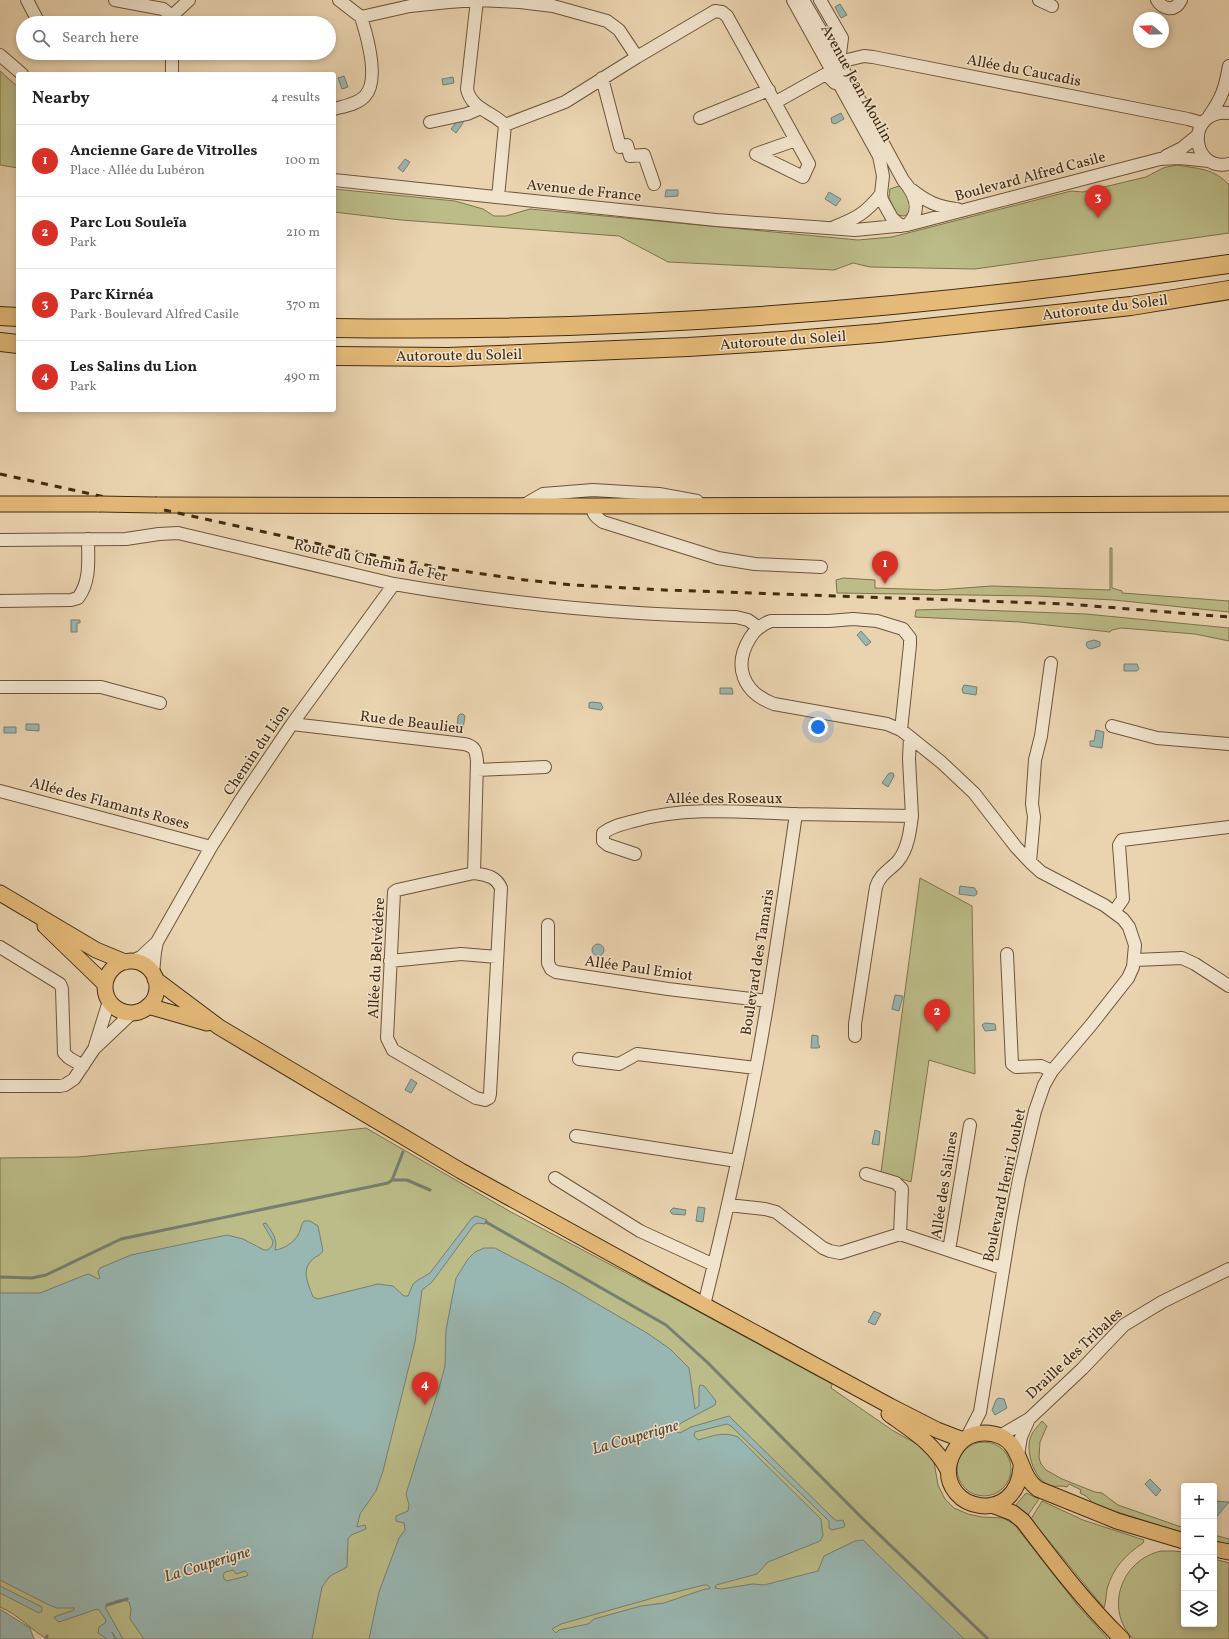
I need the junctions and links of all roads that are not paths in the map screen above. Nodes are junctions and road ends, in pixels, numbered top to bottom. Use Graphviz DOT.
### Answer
graph roads {
  1 [pos="26,0"];
  2 [pos="115,0"];
  3 [pos="176,0"];
  4 [pos="189,0"];
  5 [pos="340,0"];
  6 [pos="477,0"];
  7 [pos="793,0"];
  8 [pos="803,0"];
  9 [pos="820,0"];
  10 [pos="1039,0"];
  11 [pos="1157,0"];
  12 [pos="1181,0"];
  13 [pos="553,3"];
  14 [pos="1052,6"];
  15 [pos="35,16"];
  16 [pos="170,16"];
  17 [pos="173,16"];
  18 [pos="176,16"];
  19 [pos="361,17"];
  20 [pos="0,55"];
  21 [pos="637,56"];
  22 [pos="172,60"];
  23 [pos="839,62"];
  24 [pos="1229,66"];
  25 [pos="20,72"];
  26 [pos="172,72"];
  27 [pos="602,78"];
  28 [pos="769,90"];
  29 [pos="1224,90"];
  30 [pos="844,92"];
  31 [pos="776,102"];
  32 [pos="1229,103"];
  33 [pos="336,108"];
  34 [pos="481,108"];
  35 [pos="1229,113"];
  36 [pos="700,118"];
  37 [pos="1206,120"];
  38 [pos="430,122"];
  39 [pos="505,125"];
  40 [pos="1197,136"];
  41 [pos="796,140"];
  42 [pos="1160,159"];
  43 [pos="1209,160"];
  44 [pos="1229,164"];
  45 [pos="336,180"];
  46 [pos="654,184"];
  47 [pos="907,184"];
  48 [pos="882,189"];
  49 [pos="498,197"];
  50 [pos="966,209"];
  51 [pos="904,225"];
  52 [pos="831,228"];
  53 [pos="1229,264"];
  54 [pos="1229,290"];
  55 [pos="1229,300"];
  56 [pos="1131,306"];
  57 [pos="0,316"];
  58 [pos="16,317"];
  59 [pos="336,328"];
  60 [pos="0,342"];
  61 [pos="16,344"];
  62 [pos="336,356"];
  63 [pos="0,504"];
  64 [pos="1229,504"];
  65 [pos="524,505"];
  66 [pos="720,505"];
  67 [pos="593,506"];
  68 [pos="88,539"];
  69 [pos="0,540"];
  70 [pos="821,567"];
  71 [pos="394,584"];
  72 [pos="0,601"];
  73 [pos="759,628"];
  74 [pos="1050,663"];
  75 [pos="0,687"];
  76 [pos="160,703"];
  77 [pos="292,724"];
  78 [pos="1112,726"];
  79 [pos="906,734"];
  80 [pos="1229,744"];
  81 [pos="545,767"];
  82 [pos="477,770"];
  83 [pos="0,791"];
  84 [pos="796,814"];
  85 [pos="912,816"];
  86 [pos="1229,827"];
  87 [pos="211,847"];
  88 [pos="635,854"];
  89 [pos="1030,862"];
  90 [pos="474,873"];
  91 [pos="0,892"];
  92 [pos="29,910"];
  93 [pos="1114,912"];
  94 [pos="548,925"];
  95 [pos="157,942"];
  96 [pos="0,947"];
  97 [pos="1007,954"];
  98 [pos="497,957"];
  99 [pos="1135,960"];
  100 [pos="128,961"];
  101 [pos="390,961"];
  102 [pos="154,976"];
  103 [pos="105,984"];
  104 [pos="1229,986"];
  105 [pos="109,1001"];
  106 [pos="768,1001"];
  107 [pos="148,1006"];
  108 [pos="132,1013"];
  109 [pos="219,1028"];
  110 [pos="855,1036"];
  111 [pos="94,1049"];
  112 [pos="579,1059"];
  113 [pos="83,1066"];
  114 [pos="756,1068"];
  115 [pos="1052,1071"];
  116 [pos="0,1086"];
  117 [pos="970,1125"];
  118 [pos="576,1136"];
  119 [pos="736,1161"];
  120 [pos="866,1174"];
  121 [pos="555,1178"];
  122 [pos="728,1205"];
  123 [pos="900,1234"];
  124 [pos="949,1250"];
  125 [pos="714,1265"];
  126 [pos="1002,1268"];
  127 [pos="1229,1269"];
  128 [pos="704,1305"];
  129 [pos="831,1374"];
  130 [pos="980,1412"];
  131 [pos="1029,1420"];
  132 [pos="996,1435"];
  133 [pos="965,1439"];
  134 [pos="1020,1461"];
  135 [pos="948,1470"];
  136 [pos="992,1505"];
  137 [pos="1181,1540"];
  138 [pos="1217,1550"];
  139 [pos="1229,1552"];
  140 [pos="1122,1639"];
  1 -- 15 [label="street"];
  2 -- 16 [label="street"];
  3 -- 17 [label="street"];
  4 -- 18 [label="street"];
  5 -- 19 [label="street"];
  6 -- 13 [label="street"];
  6 -- 19 [label="street"];
  6 -- 34 [label="street"];
  7 -- 30 [label="street, Avenue Jean Moulin"];
  8 -- 23 [label="street, Avenue Jean Moulin"];
  9 -- 23 [label="street, Avenue Jean Moulin"];
  10 -- 14 [label="street"];
  11 -- 12 [label="street"];
  13 -- 21 [label="street"];
  19 -- 33 [label="street"];
  20 -- 25 [label="street"];
  21 -- 27 [label="street"];
  21 -- 28 [label="street"];
  22 -- 26 [label="street"];
  23 -- 37 [label="street, Allée du Caucadis"];
  23 -- 47 [label="street, Avenue Jean Moulin"];
  24 -- 29 [label="street"];
  27 -- 39 [label="street"];
  27 -- 46 [label="street"];
  28 -- 31 [label="street"];
  28 -- 36 [label="street"];
  29 -- 32 [label="street"];
  29 -- 37 [label="street"];
  30 -- 31 [label="street"];
  30 -- 48 [label="street, Avenue Jean Moulin"];
  31 -- 41 [label="street"];
  34 -- 38 [label="street"];
  34 -- 39 [label="street"];
  35 -- 37 [label="street"];
  37 -- 40 [label="street"];
  39 -- 49 [label="street"];
  40 -- 42 [label="street"];
  40 -- 43 [label="street"];
  42 -- 43 [label="street"];
  42 -- 50 [label="street, Boulevard Alfred Casile"];
  43 -- 44 [label="street"];
  45 -- 49 [label="street, Avenue de France"];
  47 -- 48 [label="street"];
  47 -- 50 [label="street"];
  47 -- 51 [label="street"];
  48 -- 51 [label="street, Avenue Jean Moulin"];
  48 -- 52 [label="street, Avenue de France"];
  49 -- 52 [label="street, Avenue de France"];
  50 -- 51 [label="street, Boulevard Alfred Casile"];
  51 -- 52 [label="street, Avenue de France"];
  53 -- 59 [label="highway, Autoroute du Soleil"];
  54 -- 56 [label="highway, Autoroute du Soleil"];
  55 -- 56 [label="highway"];
  56 -- 62 [label="highway, Autoroute du Soleil"];
  57 -- 58 [label="highway"];
  60 -- 61 [label="highway"];
  63 -- 65 [label="main road, bridge"];
  64 -- 66 [label="main road"];
  65 -- 66 [label="street"];
  65 -- 67 [label="main road"];
  66 -- 67 [label="main road"];
  67 -- 70 [label="street"];
  68 -- 69 [label="street, Route du Chemin de Fer"];
  68 -- 71 [label="street, Route du Chemin de Fer"];
  68 -- 72 [label="street"];
  71 -- 73 [label="street, Route du Chemin de Fer"];
  71 -- 77 [label="street, Chemin du Lion"];
  73 -- 79 [label="street, Boulevard Henri Loubet"];
  73 -- 79 [label="street"];
  74 -- 89 [label="street"];
  75 -- 76 [label="street"];
  77 -- 82 [label="street, Rue de Beaulieu"];
  77 -- 87 [label="street, Chemin du Lion"];
  78 -- 80 [label="street"];
  79 -- 85 [label="street"];
  79 -- 89 [label="street, Boulevard Henri Loubet"];
  81 -- 82 [label="street"];
  82 -- 90 [label="street, Rue de Beaulieu"];
  83 -- 87 [label="street, Allée des Flamants Roses"];
  84 -- 85 [label="street"];
  84 -- 88 [label="street, Allée des Roseaux"];
  84 -- 106 [label="street, Boulevard des Tamaris"];
  85 -- 110 [label="street"];
  86 -- 93 [label="street"];
  87 -- 95 [label="street, Chemin du Lion"];
  89 -- 93 [label="street, Boulevard Henri Loubet"];
  90 -- 98 [label="street, Allée du Belvédère"];
  90 -- 101 [label="street, Allée du Belvédère"];
  91 -- 92 [label="main road"];
  92 -- 100 [label="main road"];
  92 -- 103 [label="main road"];
  93 -- 99 [label="street, Boulevard Henri Loubet"];
  94 -- 106 [label="street, Allée Paul Emiot"];
  95 -- 100 [label="street, Chemin du Lion"];
  95 -- 102 [label="street, Chemin du Lion"];
  96 -- 113 [label="street"];
  97 -- 115 [label="street"];
  98 -- 101 [label="street"];
  98 -- 101 [label="street, Allée du Belvédère"];
  99 -- 104 [label="street"];
  99 -- 115 [label="street, Boulevard Henri Loubet"];
  100 -- 102 [label="main road"];
  100 -- 103 [label="main road"];
  102 -- 107 [label="main road"];
  102 -- 109 [label="main road"];
  103 -- 105 [label="main road"];
  105 -- 108 [label="main road"];
  105 -- 111 [label="street"];
  106 -- 114 [label="street, Boulevard des Tamaris"];
  107 -- 108 [label="main road"];
  107 -- 109 [label="main road"];
  108 -- 111 [label="street"];
  109 -- 128 [label="main road"];
  111 -- 113 [label="street"];
  112 -- 114 [label="street"];
  113 -- 116 [label="street"];
  114 -- 119 [label="street, Boulevard des Tamaris"];
  115 -- 126 [label="street, Boulevard Henri Loubet"];
  117 -- 124 [label="street, Allée des Salines"];
  118 -- 119 [label="street"];
  119 -- 122 [label="street, Boulevard des Tamaris"];
  120 -- 123 [label="street"];
  121 -- 125 [label="street"];
  122 -- 123 [label="street"];
  122 -- 125 [label="street, Boulevard des Tamaris"];
  123 -- 124 [label="street"];
  124 -- 126 [label="street"];
  125 -- 128 [label="street, Boulevard des Tamaris"];
  126 -- 130 [label="street, Boulevard Henri Loubet"];
  127 -- 131 [label="street, Draille des Tribales"];
  128 -- 129 [label="main road"];
  129 -- 133 [label="main road"];
  129 -- 135 [label="main road"];
  130 -- 132 [label="street"];
  130 -- 133 [label="street, Boulevard Henri Loubet"];
  131 -- 132 [label="street, Draille des Tribales"];
  131 -- 134 [label="street, Draille des Tribales"];
  132 -- 133 [label="main road"];
  132 -- 134 [label="main road"];
  133 -- 135 [label="main road"];
  134 -- 136 [label="main road"];
  134 -- 137 [label="main road"];
  135 -- 136 [label="main road"];
  136 -- 140 [label="main road"];
  138 -- 139 [label="main road"];
}
